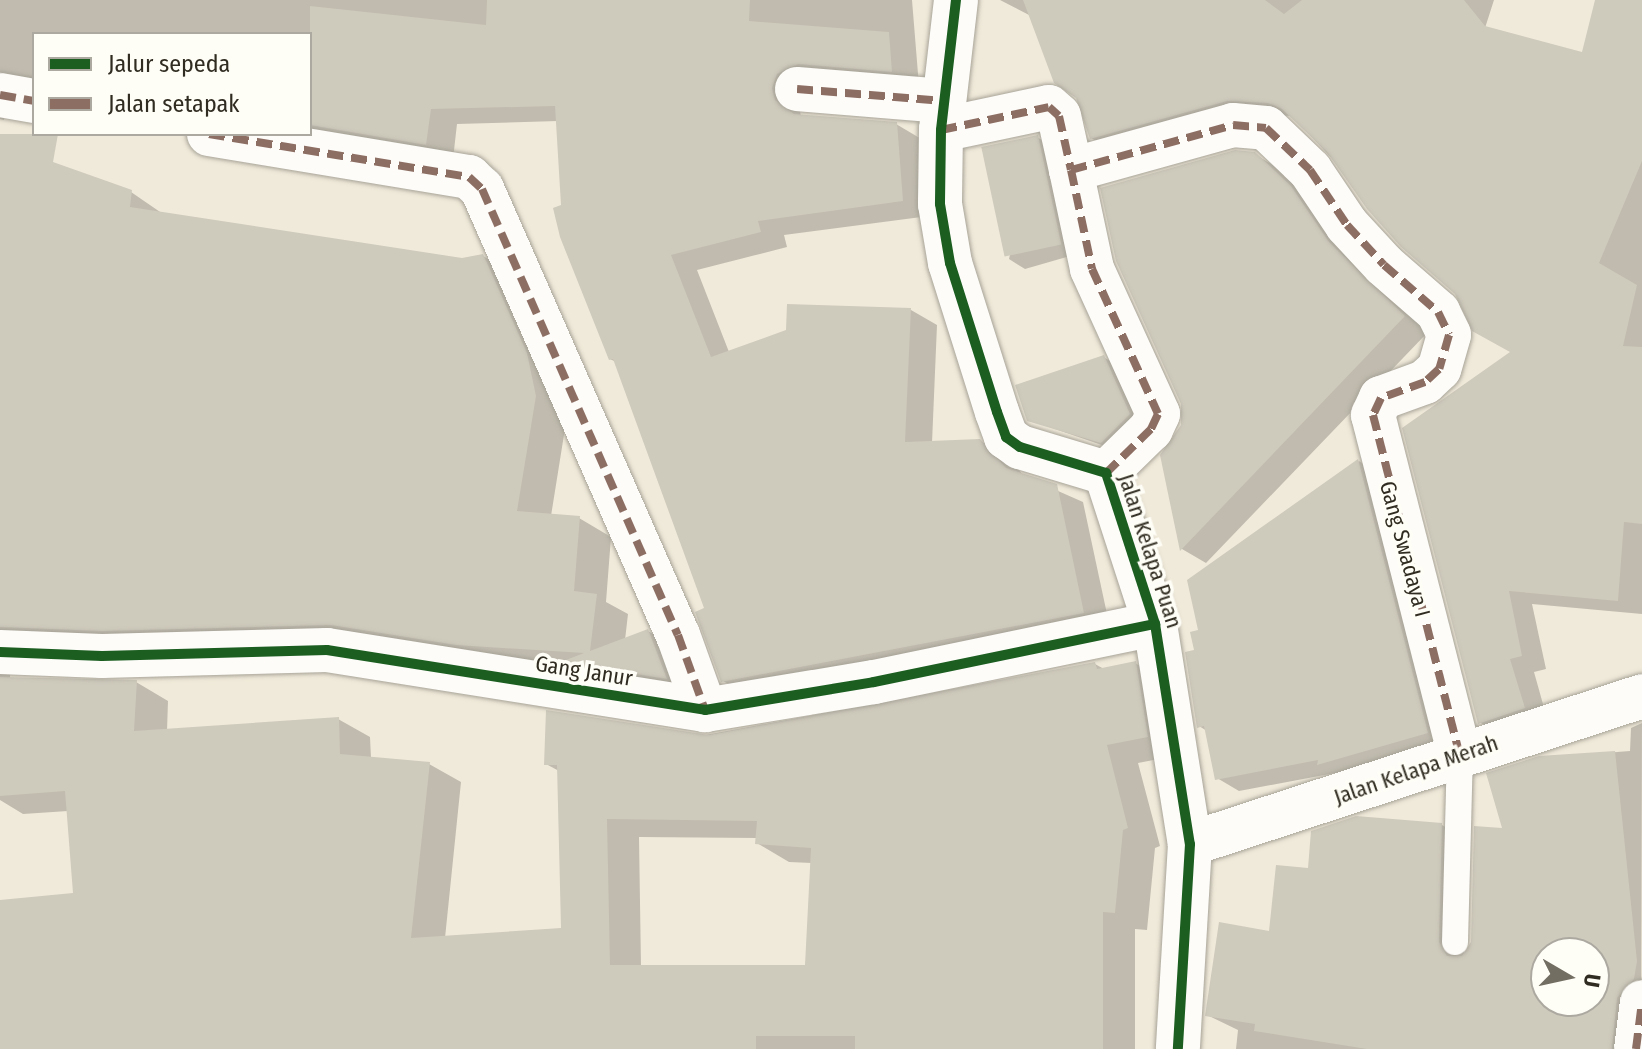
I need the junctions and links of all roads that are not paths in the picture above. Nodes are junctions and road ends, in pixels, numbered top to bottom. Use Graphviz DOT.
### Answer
graph roads {
  1 [pos="956,0"];
  2 [pos="797,89"];
  3 [pos="0,95"];
  4 [pos="32,101"];
  5 [pos="943,115"];
  6 [pos="221,136"];
  7 [pos="1071,170"];
  8 [pos="1106,473"];
  9 [pos="1155,624"];
  10 [pos="0,652"];
  11 [pos="1642,696"];
  12 [pos="705,710"];
  13 [pos="1460,756"];
  14 [pos="1190,844"];
  15 [pos="1455,942"];
  16 [pos="1642,1002"];
  17 [pos="1178,1049"];
  18 [pos="1636,1049"];
  1 -- 5 [label="street, Jalan Kelapa Puan"];
  2 -- 5 [label="street"];
  3 -- 4 [label="street"];
  5 -- 7 [label="street"];
  5 -- 8 [label="street, Jalan Kelapa Puan"];
  6 -- 12 [label="street"];
  7 -- 8 [label="street"];
  7 -- 13 [label="street, Gang Swadaya I"];
  8 -- 9 [label="street, Jalan Kelapa Puan"];
  9 -- 12 [label="street, Gang Janur"];
  9 -- 14 [label="street, Jalan Kelapa Puan"];
  10 -- 12 [label="street, Gang Janur"];
  11 -- 13 [label="street, Jalan Kelapa Merah"];
  13 -- 14 [label="street, Jalan Kelapa Merah"];
  13 -- 15 [label="lane"];
  14 -- 17 [label="street, Jalan Kelapa Puan"];
  16 -- 18 [label="street"];
}
